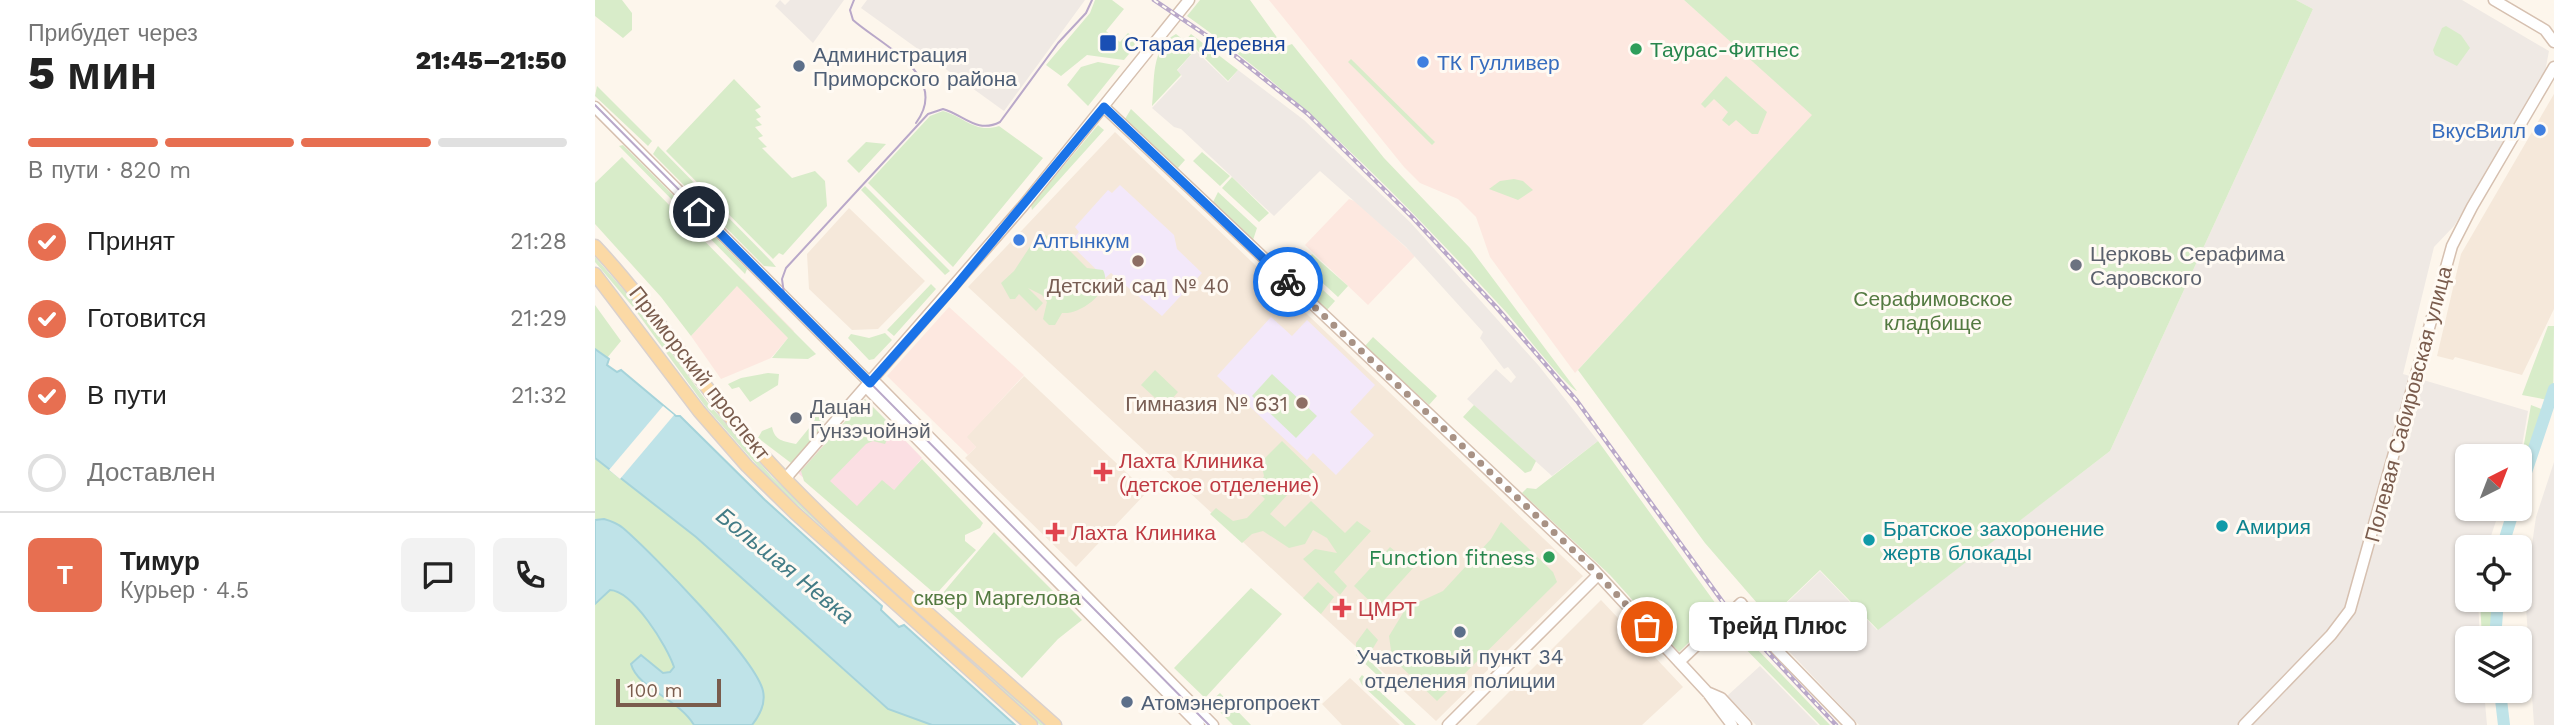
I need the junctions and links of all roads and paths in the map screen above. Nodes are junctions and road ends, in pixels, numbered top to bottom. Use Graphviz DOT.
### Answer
graph roads {
  1 [pos="1189,0"];
  2 [pos="2494,0"];
  3 [pos="2554,42"];
  4 [pos="2554,66"];
  5 [pos="595,107"];
  6 [pos="1104,107"];
  7 [pos="595,246"];
  8 [pos="595,274"];
  9 [pos="870,383"];
  10 [pos="785,479"];
  11 [pos="1598,575"];
  12 [pos="1679,662"];
  13 [pos="1707,692"];
  14 [pos="1031,725"];
  15 [pos="1055,725"];
  16 [pos="1199,725"];
  17 [pos="1213,725"];
  18 [pos="1448,725"];
  19 [pos="1732,725"];
  20 [pos="1746,725"];
  21 [pos="1850,725"];
  22 [pos="2244,725"];
  1 -- 6 [label="street"];
  2 -- 3 [label="street"];
  4 -- 22 [label="street, Полевая Сабировская улица"];
  5 -- 9 [label="street"];
  6 -- 9 [label="street"];
  6 -- 11 [label="street"];
  7 -- 10 [label="main road, Приморский проспект"];
  8 -- 14 [label="main road, Приморский проспект"];
  9 -- 10 [label="street"];
  9 -- 16 [label="street"];
  9 -- 17 [label="street"];
  10 -- 15 [label="main road, Приморский проспект"];
  11 -- 12 [label="street"];
  11 -- 18 [label="street"];
  12 -- 13 [label="street"];
  12 -- 21 [label="street"];
  13 -- 19 [label="street"];
  13 -- 20 [label="street"];
}
